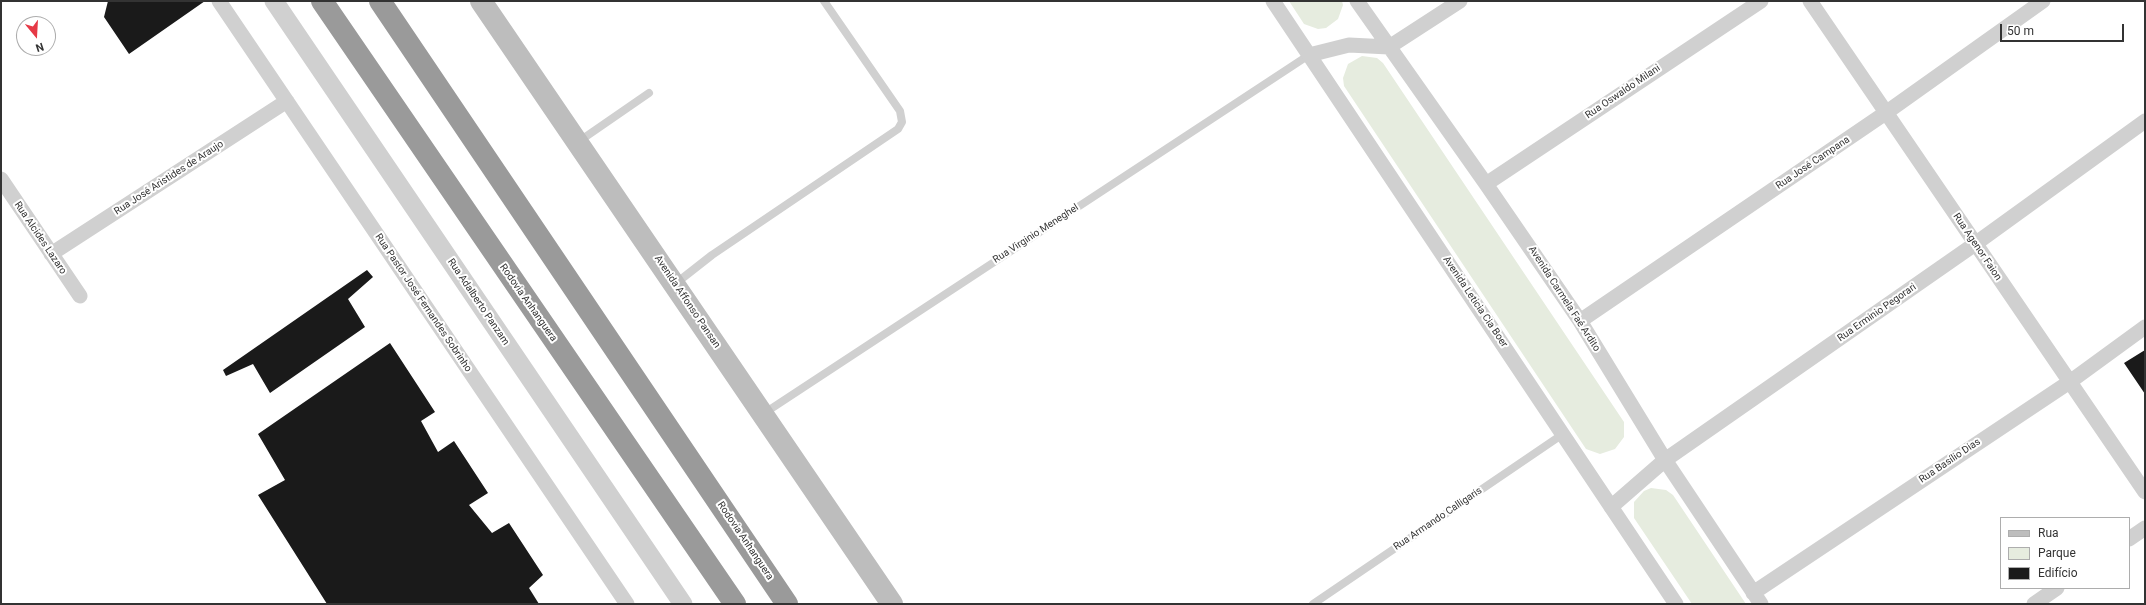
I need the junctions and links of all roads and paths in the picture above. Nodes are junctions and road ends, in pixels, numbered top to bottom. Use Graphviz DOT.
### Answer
graph roads {
  1 [pos="219,1"];
  2 [pos="274,1"];
  3 [pos="322,1"];
  4 [pos="380,1"];
  5 [pos="824,1"];
  6 [pos="1274,1"];
  7 [pos="1357,1"];
  8 [pos="1460,1"];
  9 [pos="1761,1"];
  10 [pos="1810,1"];
  11 [pos="2043,1"];
  12 [pos="483,2"];
  13 [pos="1389,48"];
  14 [pos="1309,55"];
  15 [pos="649,93"];
  16 [pos="287,101"];
  17 [pos="1887,112"];
  18 [pos="2145,121"];
  19 [pos="578,142"];
  20 [pos="1,179"];
  21 [pos="1486,184"];
  22 [pos="1975,244"];
  23 [pos="51,254"];
  24 [pos="674,285"];
  25 [pos="80,296"];
  26 [pos="1580,321"];
  27 [pos="2145,327"];
  28 [pos="2071,381"];
  29 [pos="763,414"];
  30 [pos="1563,434"];
  31 [pos="1665,460"];
  32 [pos="2145,492"];
  33 [pos="1611,507"];
  34 [pos="2145,528"];
  35 [pos="2130,538"];
  36 [pos="2056,589"];
  37 [pos="1757,598"];
  38 [pos="627,604"];
  39 [pos="683,604"];
  40 [pos="735,604"];
  41 [pos="787,604"];
  42 [pos="892,604"];
  43 [pos="1313,604"];
  44 [pos="1676,604"];
  45 [pos="2034,604"];
  1 -- 16 [label="street, Rua Pastor José Fernandes Sobrinho"];
  2 -- 39 [label="street, Rua Adalberto Panzam"];
  3 -- 40 [label="highway, Rodovia Anhanguera"];
  4 -- 41 [label="highway, Rodovia Anhanguera"];
  5 -- 24 [label="lane"];
  6 -- 14 [label="street, Avenida Leticia Cia Boer"];
  7 -- 13 [label="street, Avenida Carmela Faé Ardito"];
  8 -- 13 [label="street"];
  9 -- 21 [label="street, Rua Oswaldo Milani"];
  10 -- 17 [label="street, Rua Agenor Faion"];
  11 -- 17 [label="street, Rua José Campana"];
  12 -- 19 [label="main road, Avenida Affonso Pansan"];
  13 -- 14 [label="street"];
  13 -- 21 [label="street, Avenida Carmela Faé Ardito"];
  14 -- 29 [label="lane, Rua Virginio Meneghel"];
  14 -- 30 [label="street, Avenida Leticia Cia Boer"];
  15 -- 19 [label="lane"];
  16 -- 23 [label="street, Rua José Aristides de Araujo"];
  16 -- 38 [label="street, Rua Pastor José Fernandes Sobrinho"];
  17 -- 22 [label="street, Rua Agenor Faion"];
  17 -- 26 [label="street, Rua José Campana"];
  18 -- 22 [label="street, Rua Erminio Pegorari"];
  19 -- 24 [label="main road, Avenida Affonso Pansan"];
  20 -- 23 [label="street, Rua Alcides Lazaro"];
  21 -- 26 [label="street, Avenida Carmela Faé Ardito"];
  22 -- 28 [label="street, Rua Agenor Faion"];
  22 -- 31 [label="street, Rua Erminio Pegorari"];
  23 -- 25 [label="street, Rua Alcides Lazaro"];
  24 -- 29 [label="main road, Avenida Affonso Pansan"];
  26 -- 31 [label="street, Avenida Carmela Faé Ardito"];
  27 -- 28 [label="street, Rua Basílio Dias"];
  28 -- 32 [label="street, Rua Agenor Faion"];
  28 -- 37 [label="street, Rua Basílio Dias"];
  29 -- 42 [label="main road, Avenida Affonso Pansan"];
  30 -- 33 [label="street, Avenida Leticia Cia Boer"];
  30 -- 43 [label="lane, Rua Armando Calligaris"];
  31 -- 33 [label="street, Rua Erminio Pegorari"];
  31 -- 37 [label="street, Avenida Carmela Faé Ardito"];
  33 -- 44 [label="street, Avenida Leticia Cia Boer"];
  34 -- 35 [label="street"];
  36 -- 45 [label="street"];
}
